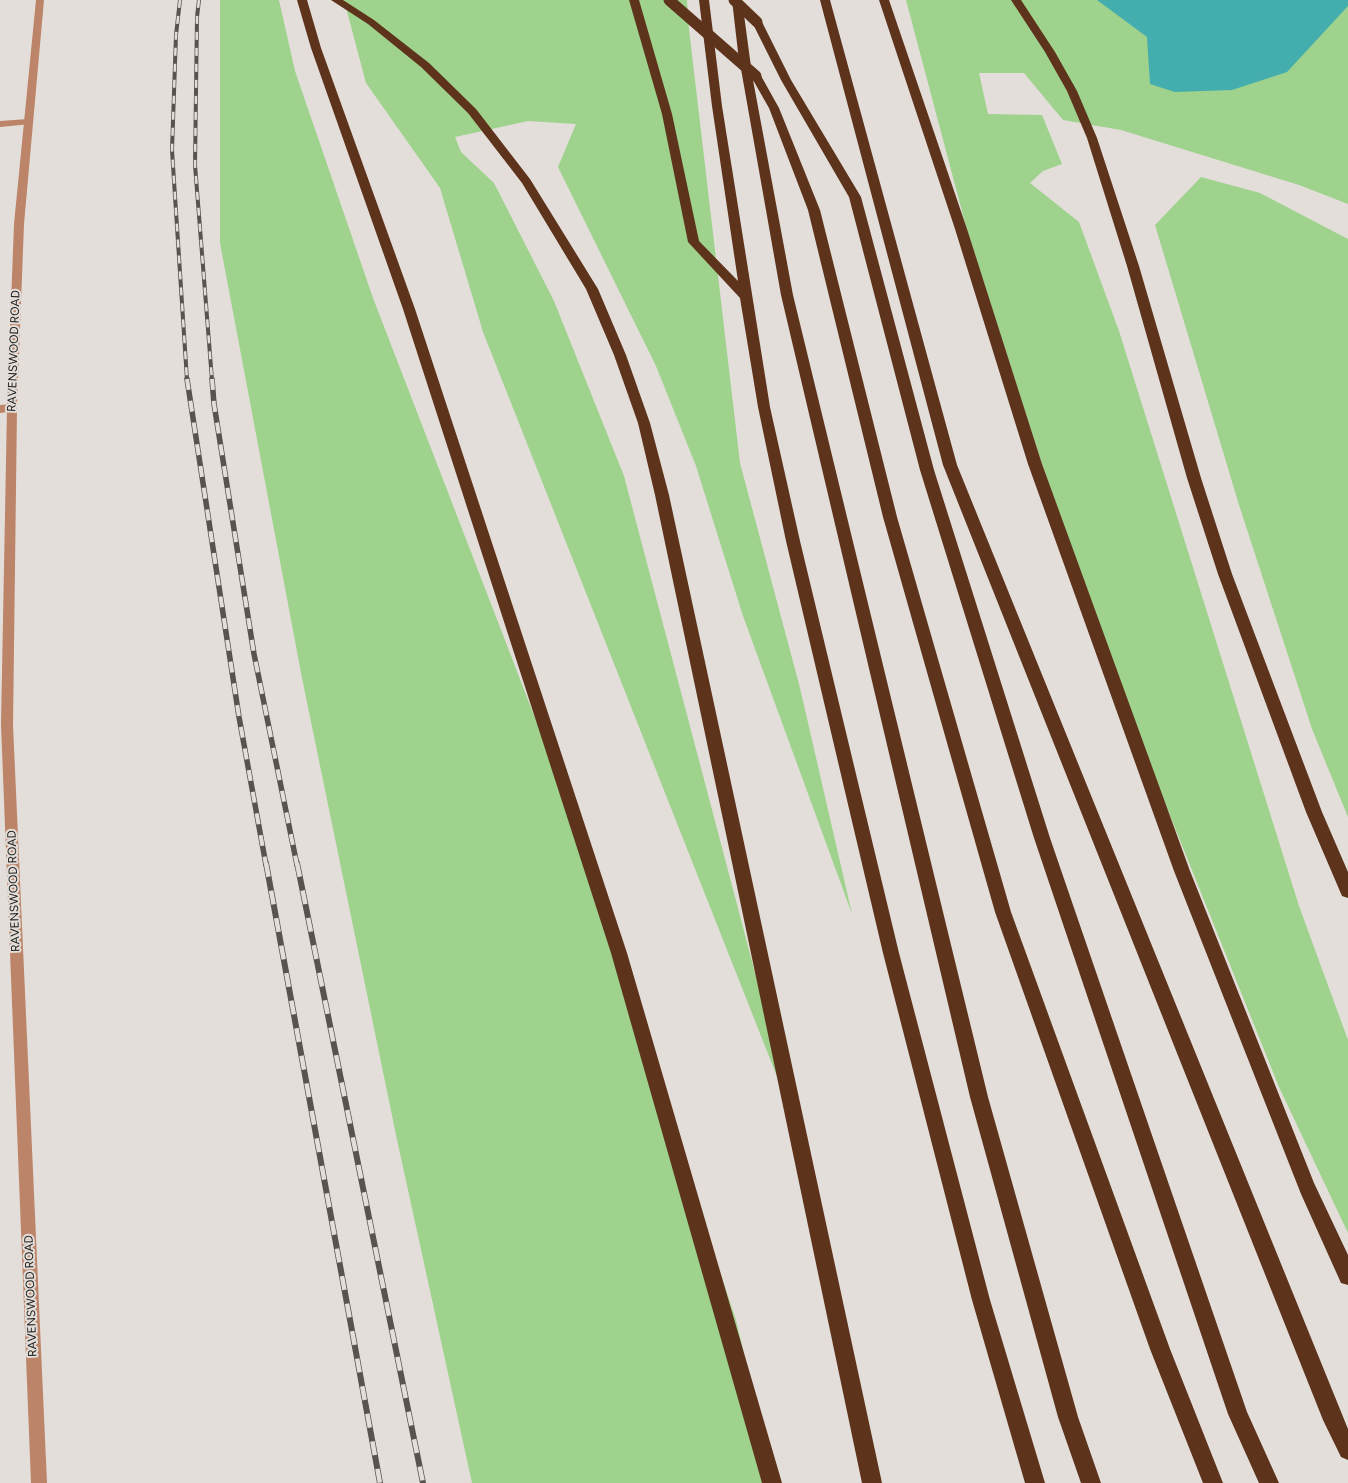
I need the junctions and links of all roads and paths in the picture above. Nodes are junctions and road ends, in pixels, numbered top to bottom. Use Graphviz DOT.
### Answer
graph roads {
  1 [pos="40,0"];
  2 [pos="302,0"];
  3 [pos="336,0"];
  4 [pos="634,0"];
  5 [pos="669,0"];
  6 [pos="704,0"];
  7 [pos="736,0"];
  8 [pos="825,0"];
  9 [pos="884,0"];
  10 [pos="1016,0"];
  11 [pos="28,122"];
  12 [pos="0,124"];
  13 [pos="746,297"];
  14 [pos="6,409"];
  15 [pos="1348,891"];
  16 [pos="1348,1276"];
  17 [pos="1348,1450"];
  18 [pos="39,1483"];
  19 [pos="772,1483"];
  20 [pos="872,1483"];
  21 [pos="1035,1483"];
  22 [pos="1091,1483"];
  23 [pos="1213,1483"];
  24 [pos="1269,1483"];
  1 -- 11 [label="street, RAVENSWOOD ROAD"];
  2 -- 19 [label="highway"];
  3 -- 20 [label="highway"];
  4 -- 13 [label="highway"];
  5 -- 23 [label="highway, bridge"];
  6 -- 13 [label="highway"];
  7 -- 22 [label="highway"];
  7 -- 24 [label="highway, bridge"];
  8 -- 17 [label="highway"];
  9 -- 16 [label="highway"];
  10 -- 15 [label="highway"];
  11 -- 12 [label="street"];
  11 -- 14 [label="street, RAVENSWOOD ROAD"];
  13 -- 21 [label="highway"];
  14 -- 18 [label="street, RAVENSWOOD ROAD"];
}
